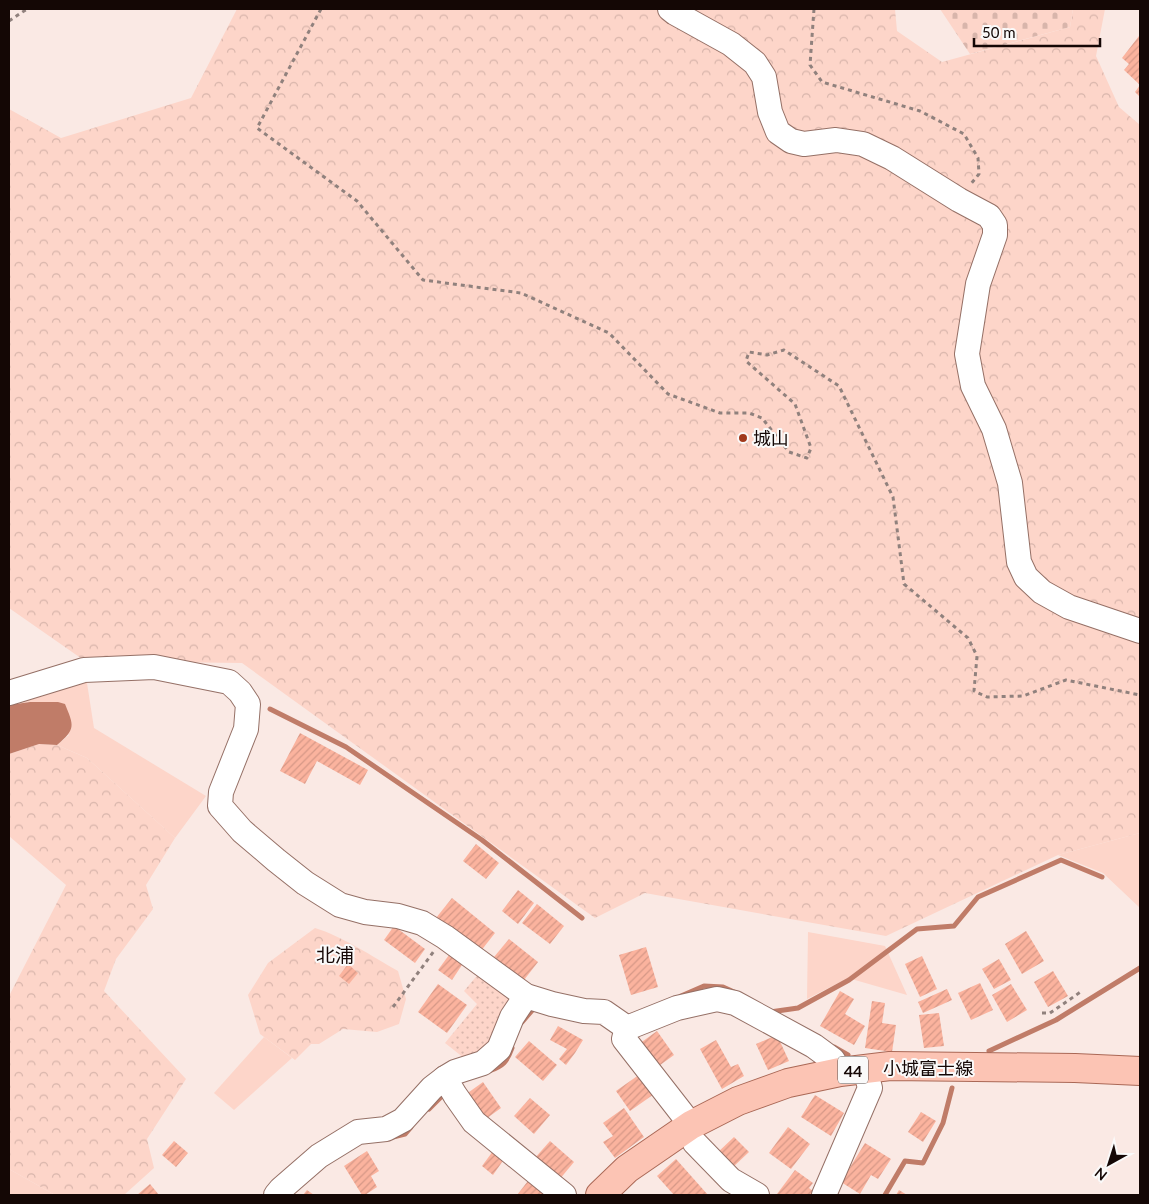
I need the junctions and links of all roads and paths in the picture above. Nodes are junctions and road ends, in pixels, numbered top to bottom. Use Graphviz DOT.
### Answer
graph roads {
  1 [pos="27,9"];
  2 [pos="321,9"];
  3 [pos="670,9"];
  4 [pos="814,9"];
  5 [pos="9,21"];
  6 [pos="958,200"];
  7 [pos="1140,631"];
  8 [pos="9,693"];
  9 [pos="1140,695"];
  10 [pos="445,937"];
  11 [pos="1082,991"];
  12 [pos="526,996"];
  13 [pos="393,1007"];
  14 [pos="1042,1013"];
  15 [pos="627,1028"];
  16 [pos="852,1070"];
  17 [pos="1140,1071"];
  18 [pos="450,1087"];
  19 [pos="693,1134"];
  20 [pos="276,1195"];
  21 [pos="564,1195"];
  22 [pos="600,1195"];
  23 [pos="757,1195"];
  24 [pos="824,1195"];
  1 -- 5 [label="path"];
  2 -- 9 [label="path"];
  3 -- 6 [label="street"];
  4 -- 6 [label="path"];
  6 -- 7 [label="street"];
  8 -- 10 [label="street"];
  10 -- 12 [label="street"];
  10 -- 13 [label="path"];
  11 -- 14 [label="path"];
  12 -- 15 [label="street"];
  12 -- 18 [label="street"];
  15 -- 16 [label="street"];
  15 -- 19 [label="street"];
  16 -- 17 [label="main road, 小城富士線 / 44"];
  16 -- 19 [label="main road, 小城富士線 / 44"];
  16 -- 24 [label="street"];
  18 -- 20 [label="street"];
  18 -- 21 [label="street"];
  19 -- 22 [label="main road, 小城富士線 / 44"];
  19 -- 23 [label="street"];
}
